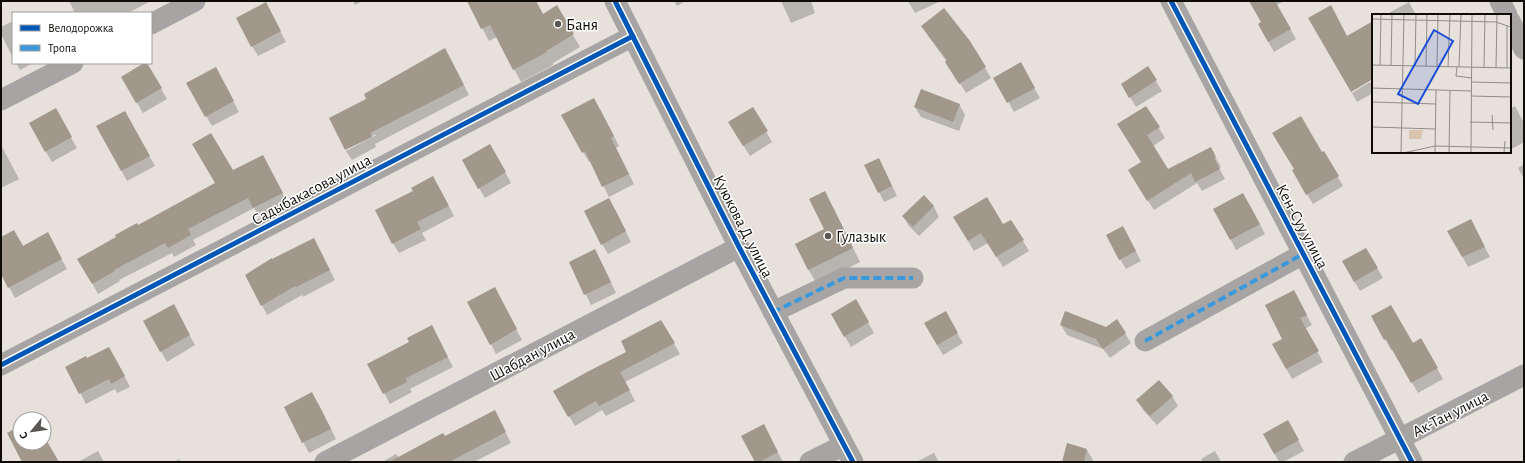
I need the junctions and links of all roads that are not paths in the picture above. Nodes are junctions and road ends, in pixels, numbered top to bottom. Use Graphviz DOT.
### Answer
graph roads {
  1 [pos="195,1"];
  2 [pos="615,1"];
  3 [pos="1171,1"];
  4 [pos="1500,1"];
  5 [pos="1506,14"];
  6 [pos="152,23"];
  7 [pos="1511,23"];
  8 [pos="633,36"];
  9 [pos="1524,49"];
  10 [pos="71,64"];
  11 [pos="1,100"];
  12 [pos="739,247"];
  13 [pos="1303,254"];
  14 [pos="913,278"];
  15 [pos="773,312"];
  16 [pos="1145,341"];
  17 [pos="1,365"];
  18 [pos="1524,375"];
  19 [pos="1400,439"];
  20 [pos="848,453"];
  21 [pos="325,462"];
  22 [pos="810,462"];
  23 [pos="1354,462"];
  24 [pos="1412,462"];
  1 -- 6 [label="street"];
  2 -- 8 [label="street, Куюкова Д. улица"];
  3 -- 13 [label="street, Кен-Суу улица"];
  4 -- 5 [label="street"];
  7 -- 9 [label="street"];
  8 -- 12 [label="street, Куюкова Д. улица"];
  8 -- 17 [label="street, Садыбакасова улица"];
  10 -- 11 [label="street"];
  12 -- 15 [label="street, Куюкова Д. улица"];
  12 -- 21 [label="street, Шабдан улица"];
  13 -- 16 [label="street"];
  13 -- 19 [label="street, Кен-Суу улица"];
  14 -- 15 [label="street"];
  15 -- 20 [label="street, Куюкова Д. улица"];
  18 -- 19 [label="street, Ак-Тан улица"];
  19 -- 23 [label="street, Ак-Тан улица"];
  19 -- 24 [label="street, Кен-Суу улица"];
  20 -- 22 [label="street"];
}
